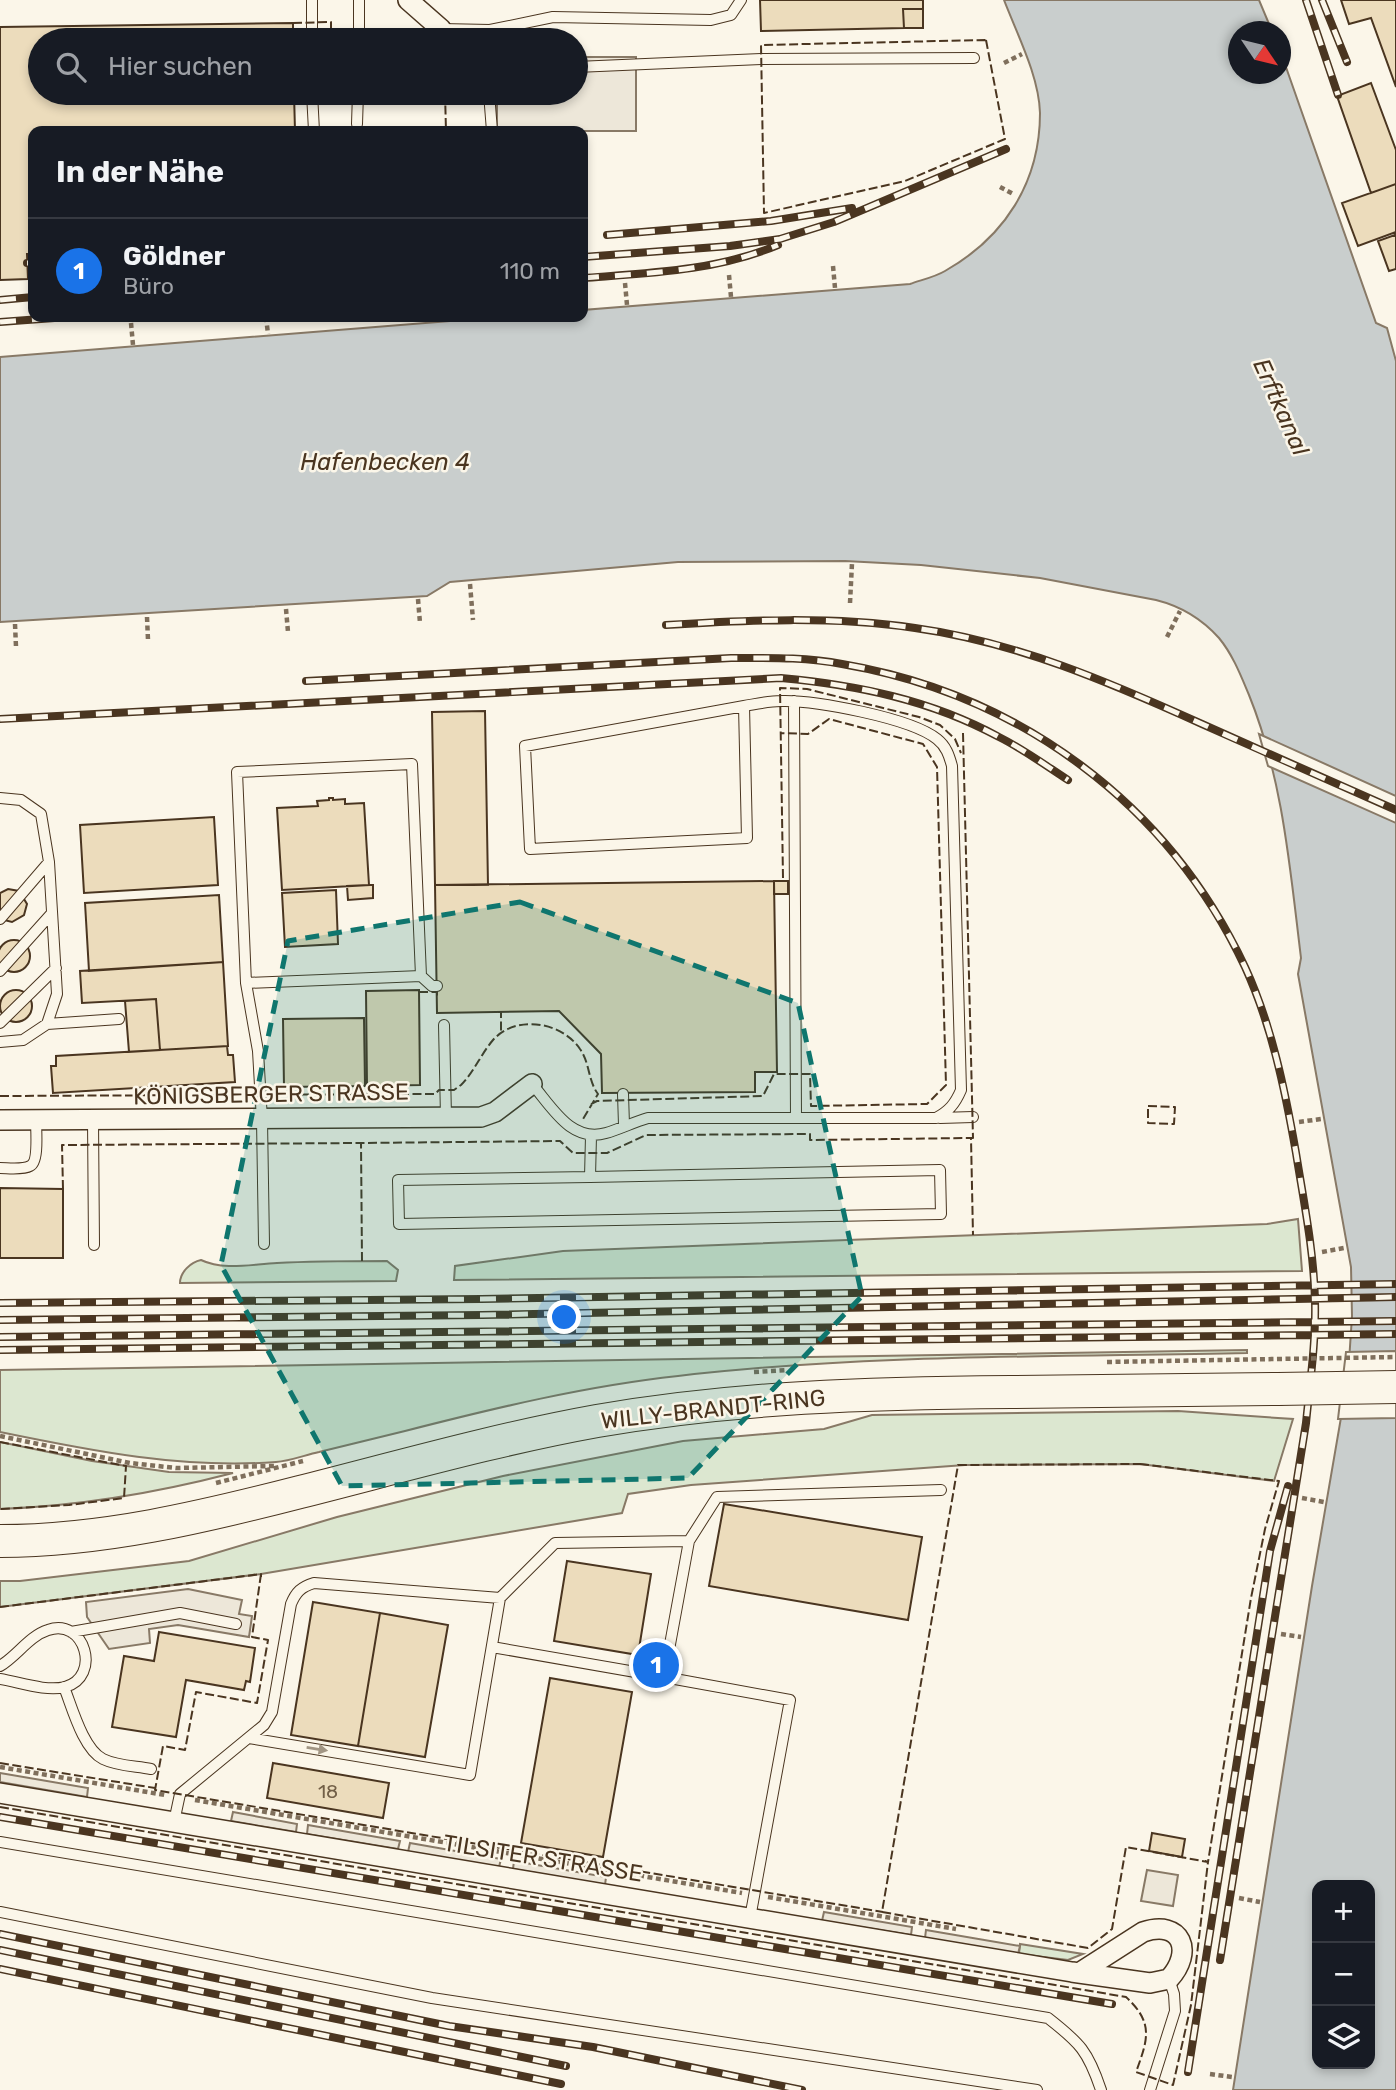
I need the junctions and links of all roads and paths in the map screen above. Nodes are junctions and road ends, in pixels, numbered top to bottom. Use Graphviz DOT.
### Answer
graph roads {
  1 [pos="312,0"];
  2 [pos="359,0"];
  3 [pos="408,0"];
  4 [pos="741,0"];
  5 [pos="312,28"];
  6 [pos="359,28"];
  7 [pos="440,28"];
  8 [pos="500,28"];
  9 [pos="1022,54"];
  10 [pos="974,58"];
  11 [pos="1004,63"];
  12 [pos="588,66"];
  13 [pos="313,105"];
  14 [pos="358,105"];
  15 [pos="490,105"];
  16 [pos="357,124"];
  17 [pos="314,126"];
  18 [pos="492,126"];
  19 [pos="1000,187"];
  20 [pos="1015,195"];
  21 [pos="833,266"];
  22 [pos="729,275"];
  23 [pos="625,283"];
  24 [pos="835,288"];
  25 [pos="731,297"];
  26 [pos="627,305"];
  27 [pos="267,322"];
  28 [pos="131,323"];
  29 [pos="268,334"];
  30 [pos="133,345"];
  31 [pos="852,563"];
  32 [pos="470,584"];
  33 [pos="418,599"];
  34 [pos="850,603"];
  35 [pos="286,608"];
  36 [pos="1180,611"];
  37 [pos="147,617"];
  38 [pos="473,620"];
  39 [pos="420,623"];
  40 [pos="15,624"];
  41 [pos="288,632"];
  42 [pos="1167,637"];
  43 [pos="148,640"];
  44 [pos="16,647"];
  45 [pos="794,701"];
  46 [pos="744,706"];
  47 [pos="0,798"];
  48 [pos="49,862"];
  49 [pos="52,913"];
  50 [pos="0,919"];
  51 [pos="56,968"];
  52 [pos="0,971"];
  53 [pos="421,976"];
  54 [pos="246,984"];
  55 [pos="437,986"];
  56 [pos="119,1018"];
  57 [pos="0,1023"];
  58 [pos="47,1024"];
  59 [pos="444,1025"];
  60 [pos="0,1042"];
  61 [pos="532,1084"];
  62 [pos="623,1094"];
  63 [pos="446,1117"];
  64 [pos="973,1117"];
  65 [pos="796,1118"];
  66 [pos="936,1118"];
  67 [pos="1321,1119"];
  68 [pos="0,1120"];
  69 [pos="36,1120"];
  70 [pos="93,1120"];
  71 [pos="262,1120"];
  72 [pos="1299,1122"];
  73 [pos="624,1125"];
  74 [pos="591,1136"];
  75 [pos="0,1168"];
  76 [pos="590,1177"];
  77 [pos="264,1244"];
  78 [pos="94,1245"];
  79 [pos="1344,1248"];
  80 [pos="1322,1252"];
  81 [pos="1396,1357"];
  82 [pos="1278,1374"];
  83 [pos="1396,1387"];
  84 [pos="0,1436"];
  85 [pos="214,1483"];
  86 [pos="941,1490"];
  87 [pos="1302,1498"];
  88 [pos="1324,1502"];
  89 [pos="0,1541"];
  90 [pos="689,1541"];
  91 [pos="500,1598"];
  92 [pos="236,1624"];
  93 [pos="71,1632"];
  94 [pos="1281,1634"];
  95 [pos="1301,1637"];
  96 [pos="492,1647"];
  97 [pos="0,1666"];
  98 [pos="664,1676"];
  99 [pos="0,1679"];
  100 [pos="64,1687"];
  101 [pos="249,1738"];
  102 [pos="0,1767"];
  103 [pos="151,1769"];
  104 [pos="0,1793"];
  105 [pos="178,1797"];
  106 [pos="174,1822"];
  107 [pos="0,1842"];
  108 [pos="755,1895"];
  109 [pos="1239,1898"];
  110 [pos="1260,1902"];
  111 [pos="0,1912"];
  112 [pos="750,1918"];
  113 [pos="962,1930"];
  114 [pos="1079,1973"];
  115 [pos="1169,1979"];
  116 [pos="1210,2074"];
  117 [pos="1232,2077"];
  118 [pos="1037,2090"];
  119 [pos="1101,2090"];
  120 [pos="1150,2090"];
  1 -- 5 [label="lane"];
  2 -- 6 [label="lane"];
  3 -- 7 [label="street"];
  4 -- 8 [label="lane"];
  9 -- 11 [label="path"];
  10 -- 12 [label="lane"];
  13 -- 17 [label="lane"];
  14 -- 16 [label="lane"];
  15 -- 18 [label="lane"];
  19 -- 20 [label="path"];
  21 -- 24 [label="path"];
  22 -- 25 [label="path"];
  23 -- 26 [label="path"];
  27 -- 29 [label="path"];
  28 -- 30 [label="path"];
  31 -- 34 [label="path"];
  32 -- 38 [label="path"];
  33 -- 39 [label="path"];
  35 -- 41 [label="path"];
  36 -- 42 [label="path"];
  37 -- 43 [label="path"];
  40 -- 44 [label="path"];
  45 -- 46 [label="lane"];
  45 -- 65 [label="lane"];
  45 -- 66 [label="lane"];
  46 -- 46 [label="lane"];
  47 -- 48 [label="lane"];
  48 -- 49 [label="lane"];
  48 -- 50 [label="lane"];
  49 -- 51 [label="lane"];
  49 -- 52 [label="lane"];
  51 -- 57 [label="lane"];
  51 -- 58 [label="lane"];
  53 -- 54 [label="lane"];
  53 -- 54 [label="lane"];
  53 -- 55 [label="lane"];
  54 -- 71 [label="lane"];
  56 -- 58 [label="lane"];
  58 -- 60 [label="lane"];
  59 -- 63 [label="lane"];
  61 -- 63 [label="street, KÖNIGSBERGER STRASSE"];
  61 -- 74 [label="lane"];
  62 -- 73 [label="lane"];
  63 -- 71 [label="street, KÖNIGSBERGER STRASSE"];
  64 -- 66 [label="lane"];
  65 -- 66 [label="lane"];
  65 -- 73 [label="lane"];
  67 -- 72 [label="path"];
  68 -- 69 [label="street, KÖNIGSBERGER STRASSE"];
  69 -- 70 [label="street, KÖNIGSBERGER STRASSE"];
  69 -- 75 [label="lane"];
  70 -- 71 [label="street, KÖNIGSBERGER STRASSE"];
  70 -- 78 [label="lane"];
  71 -- 77 [label="lane"];
  73 -- 74 [label="lane"];
  74 -- 76 [label="lane"];
  76 -- 76 [label="lane"];
  79 -- 80 [label="path"];
  81 -- 82 [label="path, bridge"];
  82 -- 83 [label="main road, WILLY-BRANDT-RING, bridge"];
  82 -- 89 [label="main road, WILLY-BRANDT-RING"];
  84 -- 85 [label="path"];
  86 -- 90 [label="lane"];
  87 -- 88 [label="path"];
  90 -- 91 [label="lane"];
  90 -- 98 [label="lane"];
  91 -- 96 [label="lane"];
  91 -- 101 [label="lane"];
  92 -- 93 [label="lane"];
  93 -- 97 [label="lane"];
  93 -- 100 [label="lane"];
  94 -- 95 [label="path"];
  96 -- 98 [label="lane"];
  101 -- 96 [label="lane, one-way"];
  98 -- 108 [label="lane"];
  99 -- 100 [label="lane"];
  100 -- 103 [label="lane"];
  101 -- 105 [label="lane"];
  102 -- 105 [label="path"];
  104 -- 106 [label="street, TILSITER STRASSE"];
  105 -- 106 [label="lane"];
  105 -- 108 [label="path"];
  106 -- 112 [label="street, TILSITER STRASSE"];
  107 -- 119 [label="lane"];
  108 -- 112 [label="lane"];
  108 -- 113 [label="path"];
  109 -- 110 [label="path"];
  111 -- 118 [label="lane"];
  112 -- 114 [label="street, TILSITER STRASSE"];
  114 -- 115 [label="street, TILSITER STRASSE"];
  114 -- 115 [label="street"];
  115 -- 120 [label="lane"];
  116 -- 117 [label="path"];
}
